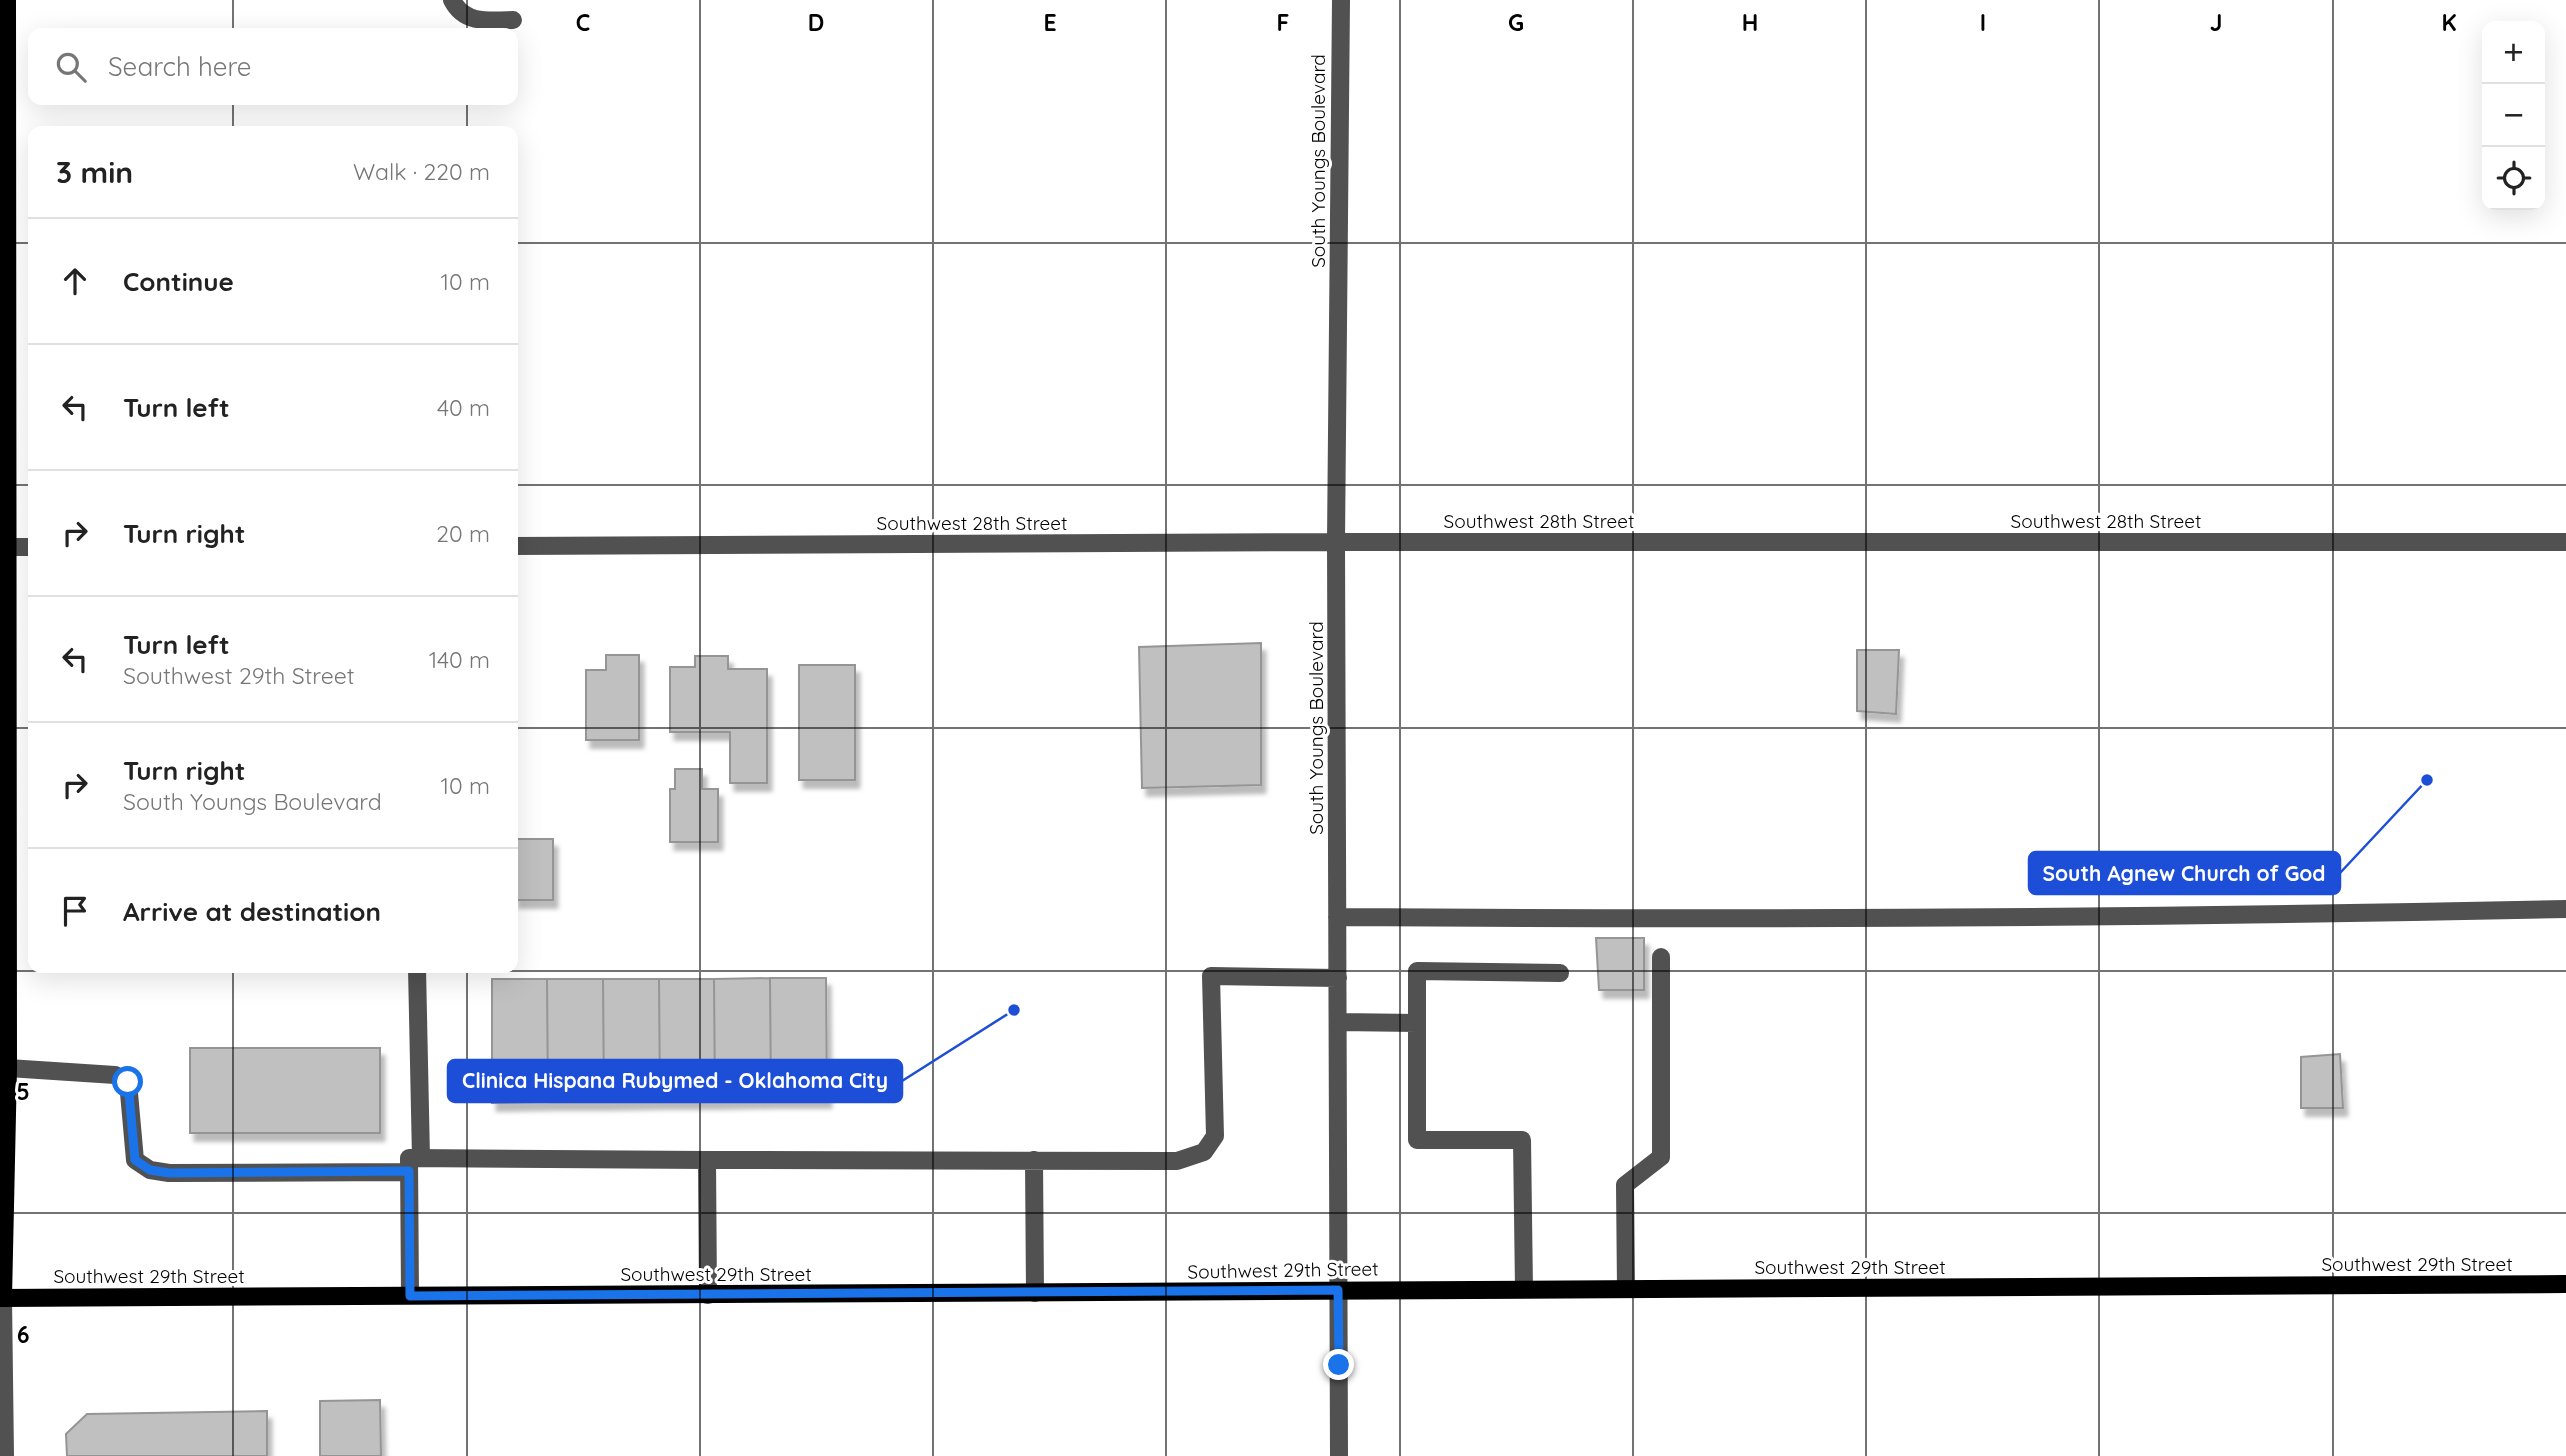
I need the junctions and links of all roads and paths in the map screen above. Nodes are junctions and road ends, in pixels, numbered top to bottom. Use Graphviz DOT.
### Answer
graph roads {
  1 [pos="7,0"];
  2 [pos="452,0"];
  3 [pos="1341,0"];
  4 [pos="513,20"];
  5 [pos="1336,542"];
  6 [pos="2566,542"];
  7 [pos="518,546"];
  8 [pos="4,547"];
  9 [pos="28,547"];
  10 [pos="2566,909"];
  11 [pos="1337,917"];
  12 [pos="1661,957"];
  13 [pos="418,973"];
  14 [pos="1560,973"];
  15 [pos="1338,978"];
  16 [pos="1338,1022"];
  17 [pos="1418,1023"];
  18 [pos="8,1068"];
  19 [pos="707,1160"];
  20 [pos="1034,1160"];
  21 [pos="415,1165"];
  22 [pos="2566,1284"];
  23 [pos="1524,1289"];
  24 [pos="1626,1289"];
  25 [pos="1338,1290"];
  26 [pos="1035,1293"];
  27 [pos="708,1295"];
  28 [pos="410,1296"];
  29 [pos="2,1298"];
  30 [pos="5,1456"];
  31 [pos="1339,1456"];
  1 -- 8 [label="main road"];
  2 -- 4 [label="street"];
  3 -- 5 [label="street, South Youngs Boulevard"];
  5 -- 6 [label="street, Southwest 28th Street"];
  5 -- 7 [label="street, Southwest 28th Street"];
  5 -- 11 [label="street, South Youngs Boulevard"];
  8 -- 9 [label="street"];
  8 -- 18 [label="main road"];
  10 -- 11 [label="street"];
  11 -- 15 [label="street, South Youngs Boulevard"];
  12 -- 24 [label="street"];
  13 -- 21 [label="street"];
  14 -- 17 [label="street"];
  15 -- 16 [label="street, South Youngs Boulevard"];
  15 -- 20 [label="street"];
  16 -- 17 [label="street"];
  16 -- 25 [label="street, South Youngs Boulevard"];
  17 -- 23 [label="street"];
  18 -- 21 [label="street"];
  18 -- 29 [label="main road"];
  19 -- 20 [label="street"];
  19 -- 21 [label="street"];
  19 -- 27 [label="street"];
  20 -- 26 [label="street"];
  21 -- 28 [label="street"];
  22 -- 24 [label="main road, Southwest 29th Street"];
  23 -- 24 [label="main road, Southwest 29th Street"];
  23 -- 25 [label="main road, Southwest 29th Street"];
  25 -- 26 [label="main road, Southwest 29th Street"];
  25 -- 31 [label="street, South Youngs Boulevard"];
  26 -- 27 [label="main road, Southwest 29th Street"];
  27 -- 28 [label="main road, Southwest 29th Street"];
  28 -- 29 [label="main road, Southwest 29th Street"];
  29 -- 30 [label="street"];
}
